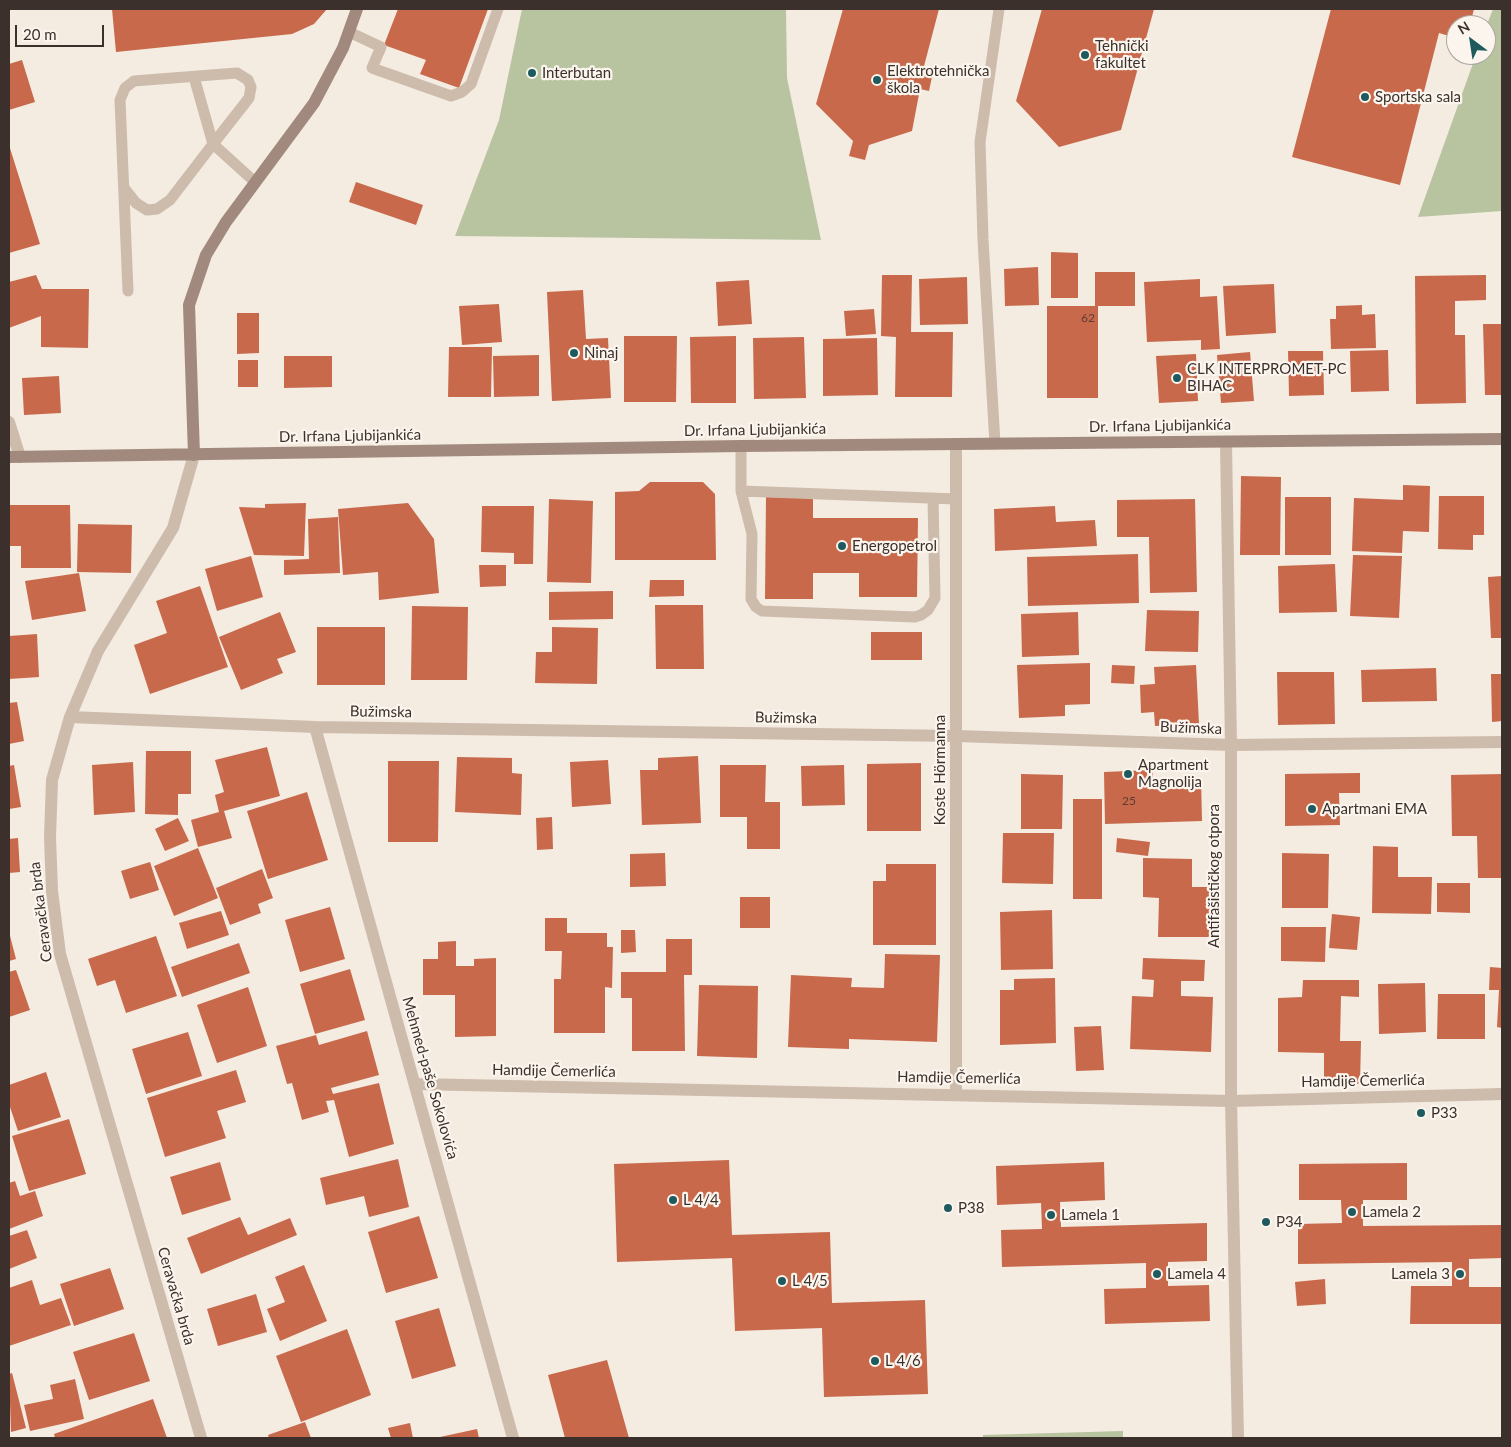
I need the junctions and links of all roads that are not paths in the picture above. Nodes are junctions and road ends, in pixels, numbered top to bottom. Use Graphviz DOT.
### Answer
graph roads {
  1 [pos="357,9"];
  2 [pos="498,9"];
  3 [pos="999,9"];
  4 [pos="349,32"];
  5 [pos="194,77"];
  6 [pos="213,144"];
  7 [pos="255,182"];
  8 [pos="124,188"];
  9 [pos="128,291"];
  10 [pos="9,422"];
  11 [pos="1502,439"];
  12 [pos="1226,442"];
  13 [pos="995,444"];
  14 [pos="956,445"];
  15 [pos="741,446"];
  16 [pos="194,455"];
  17 [pos="14,457"];
  18 [pos="741,491"];
  19 [pos="933,498"];
  20 [pos="956,499"];
  21 [pos="70,717"];
  22 [pos="315,727"];
  23 [pos="956,736"];
  24 [pos="1502,742"];
  25 [pos="1231,745"];
  26 [pos="415,1084"];
  27 [pos="956,1094"];
  28 [pos="1502,1094"];
  29 [pos="1231,1101"];
  30 [pos="201,1438"];
  31 [pos="513,1438"];
  32 [pos="1238,1438"];
  1 -- 4 [label="main road"];
  2 -- 4 [label="lane"];
  3 -- 13 [label="lane"];
  4 -- 7 [label="main road"];
  5 -- 6 [label="lane"];
  5 -- 6 [label="lane"];
  5 -- 8 [label="lane"];
  6 -- 7 [label="lane"];
  6 -- 8 [label="lane"];
  7 -- 16 [label="main road"];
  8 -- 9 [label="lane"];
  10 -- 17 [label="street"];
  11 -- 12 [label="main road, Dr. Irfana Ljubijankića"];
  12 -- 13 [label="main road, Dr. Irfana Ljubijankića"];
  12 -- 25 [label="street, Antifašističkog otpora"];
  13 -- 14 [label="main road, Dr. Irfana Ljubijankića"];
  14 -- 15 [label="main road, Dr. Irfana Ljubijankića"];
  14 -- 20 [label="street, Koste Hörmanna"];
  15 -- 16 [label="main road, Dr. Irfana Ljubijankića"];
  15 -- 18 [label="lane"];
  16 -- 17 [label="main road, Dr. Irfana Ljubijankića"];
  16 -- 21 [label="street, Ceravačka brda"];
  18 -- 19 [label="lane"];
  18 -- 19 [label="lane"];
  19 -- 20 [label="lane"];
  20 -- 23 [label="street, Koste Hörmanna"];
  21 -- 22 [label="street, Bužimska"];
  21 -- 30 [label="street, Ceravačka brda"];
  22 -- 23 [label="street, Bužimska"];
  22 -- 26 [label="street, Mehmed-paše Sokolovića"];
  23 -- 25 [label="street, Bužimska"];
  23 -- 27 [label="street, Koste Hörmanna"];
  24 -- 25 [label="street, Bužimska"];
  25 -- 29 [label="street, Antifašističkog otpora"];
  26 -- 27 [label="street, Hamdije Čemerlića"];
  26 -- 31 [label="street, Mehmed-paše Sokolovića"];
  27 -- 29 [label="street, Hamdije Čemerlića"];
  28 -- 29 [label="street, Hamdije Čemerlića"];
  29 -- 32 [label="street, Antifašističkog otpora"];
}
